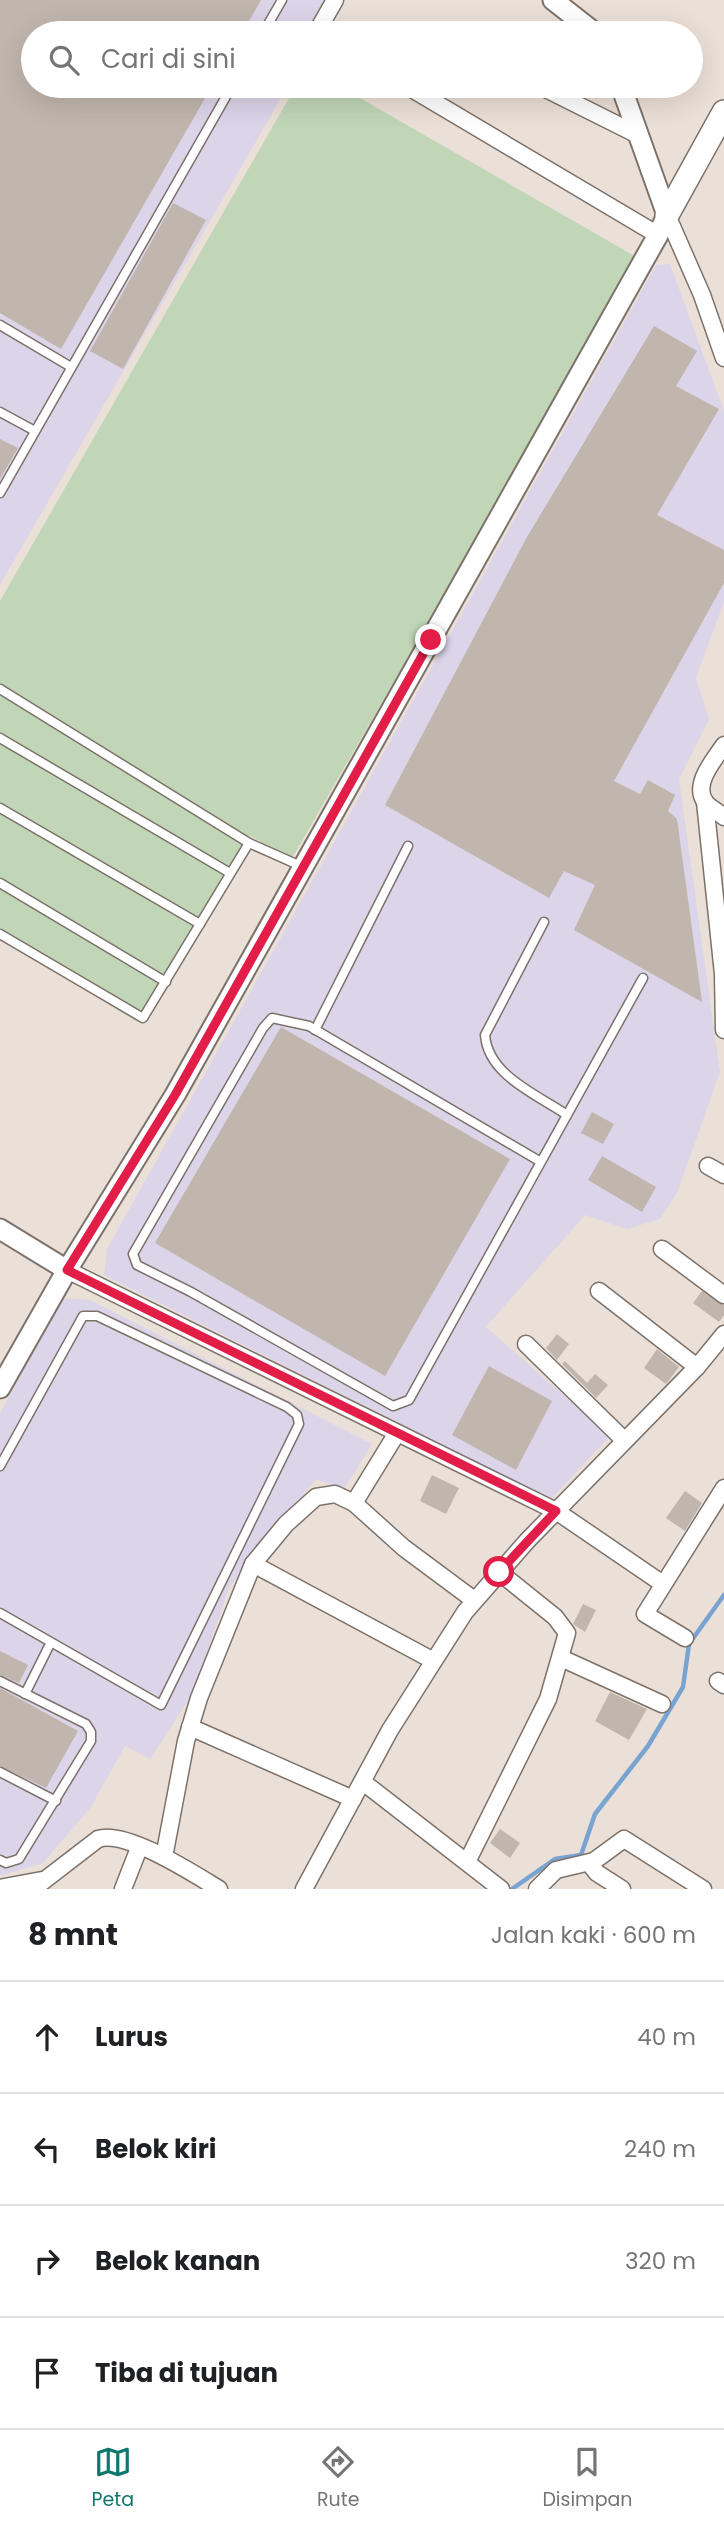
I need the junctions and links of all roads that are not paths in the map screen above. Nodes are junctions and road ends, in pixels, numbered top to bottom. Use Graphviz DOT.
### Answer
graph roads {
  1 [pos="282,0"];
  2 [pos="335,0"];
  3 [pos="553,0"];
  4 [pos="270,21"];
  5 [pos="323,21"];
  6 [pos="580,21"];
  7 [pos="225,98"];
  8 [pos="429,98"];
  9 [pos="564,98"];
  10 [pos="626,98"];
  11 [pos="724,113"];
  12 [pos="640,136"];
  13 [pos="663,225"];
  14 [pos="0,325"];
  15 [pos="724,358"];
  16 [pos="71,367"];
  17 [pos="0,412"];
  18 [pos="35,431"];
  19 [pos="0,493"];
  20 [pos="0,689"];
  21 [pos="0,738"];
  22 [pos="724,745"];
  23 [pos="705,802"];
  24 [pos="0,808"];
  25 [pos="724,817"];
  26 [pos="249,843"];
  27 [pos="408,846"];
  28 [pos="303,867"];
  29 [pos="230,873"];
  30 [pos="0,883"];
  31 [pos="544,922"];
  32 [pos="201,924"];
  33 [pos="0,934"];
  34 [pos="643,978"];
  35 [pos="166,982"];
  36 [pos="315,1030"];
  37 [pos="724,1030"];
  38 [pos="567,1115"];
  39 [pos="541,1162"];
  40 [pos="708,1166"];
  41 [pos="724,1174"];
  42 [pos="0,1229"];
  43 [pos="662,1249"];
  44 [pos="67,1270"];
  45 [pos="598,1291"];
  46 [pos="724,1295"];
  47 [pos="724,1334"];
  48 [pos="526,1344"];
  49 [pos="697,1367"];
  50 [pos="0,1388"];
  51 [pos="397,1433"];
  52 [pos="624,1440"];
  53 [pos="0,1466"];
  54 [pos="724,1488"];
  55 [pos="354,1503"];
  56 [pos="556,1511"];
  57 [pos="253,1564"];
  58 [pos="499,1572"];
  59 [pos="663,1584"];
  60 [pos="474,1600"];
  61 [pos="0,1613"];
  62 [pos="685,1637"];
  63 [pos="50,1644"];
  64 [pos="561,1658"];
  65 [pos="432,1660"];
  66 [pos="0,1681"];
  67 [pos="24,1693"];
  68 [pos="662,1704"];
  69 [pos="190,1727"];
  70 [pos="0,1772"];
  71 [pos="363,1782"];
  72 [pos="353,1799"];
  73 [pos="56,1801"];
  74 [pos="139,1848"];
  75 [pos="164,1857"];
  76 [pos="0,1860"];
  77 [pos="467,1862"];
  78 [pos="589,1863"];
  79 [pos="47,1879"];
  80 [pos="0,1888"];
  81 [pos="33,1889"];
  82 [pos="123,1889"];
  83 [pos="219,1889"];
  84 [pos="304,1889"];
  85 [pos="501,1889"];
  86 [pos="537,1889"];
  87 [pos="622,1889"];
  88 [pos="703,1889"];
  1 -- 4 [label="lane"];
  2 -- 5 [label="street"];
  3 -- 6 [label="street"];
  7 -- 16 [label="lane"];
  8 -- 13 [label="street"];
  9 -- 12 [label="street"];
  10 -- 12 [label="street"];
  11 -- 13 [label="main road"];
  12 -- 13 [label="street"];
  13 -- 15 [label="street"];
  13 -- 28 [label="street"];
  14 -- 16 [label="lane"];
  16 -- 18 [label="lane"];
  17 -- 18 [label="lane"];
  18 -- 19 [label="lane"];
  20 -- 26 [label="lane"];
  21 -- 29 [label="lane"];
  22 -- 23 [label="street"];
  23 -- 25 [label="street"];
  23 -- 37 [label="street"];
  24 -- 32 [label="lane"];
  26 -- 28 [label="lane"];
  26 -- 29 [label="lane"];
  27 -- 36 [label="lane"];
  28 -- 44 [label="street"];
  29 -- 32 [label="lane"];
  30 -- 35 [label="lane"];
  31 -- 38 [label="lane"];
  32 -- 35 [label="lane"];
  33 -- 35 [label="lane"];
  34 -- 38 [label="lane"];
  36 -- 39 [label="lane"];
  36 -- 39 [label="lane"];
  38 -- 39 [label="lane"];
  40 -- 41 [label="street"];
  42 -- 44 [label="street"];
  43 -- 46 [label="street"];
  44 -- 50 [label="street"];
  44 -- 51 [label="street"];
  45 -- 49 [label="street"];
  47 -- 49 [label="street"];
  48 -- 52 [label="street"];
  49 -- 52 [label="street"];
  51 -- 55 [label="street"];
  51 -- 56 [label="street"];
  52 -- 56 [label="street"];
  53 -- 63 [label="lane"];
  54 -- 59 [label="street"];
  55 -- 57 [label="street"];
  55 -- 60 [label="street"];
  56 -- 58 [label="street"];
  56 -- 59 [label="street"];
  57 -- 65 [label="street"];
  57 -- 69 [label="street"];
  58 -- 60 [label="street"];
  58 -- 64 [label="street"];
  59 -- 62 [label="street"];
  60 -- 65 [label="street"];
  61 -- 63 [label="lane"];
  63 -- 67 [label="lane"];
  64 -- 68 [label="street"];
  64 -- 77 [label="street"];
  65 -- 71 [label="street"];
  66 -- 67 [label="lane"];
  67 -- 73 [label="lane"];
  69 -- 72 [label="street"];
  69 -- 75 [label="street"];
  70 -- 73 [label="lane"];
  71 -- 72 [label="street"];
  71 -- 77 [label="street"];
  72 -- 84 [label="street"];
  73 -- 76 [label="lane"];
  74 -- 75 [label="street"];
  74 -- 79 [label="street"];
  74 -- 82 [label="street"];
  75 -- 83 [label="street"];
  77 -- 85 [label="street"];
  78 -- 86 [label="street"];
  78 -- 87 [label="street"];
  78 -- 88 [label="street"];
  79 -- 80 [label="street"];
  79 -- 81 [label="street"];
}
